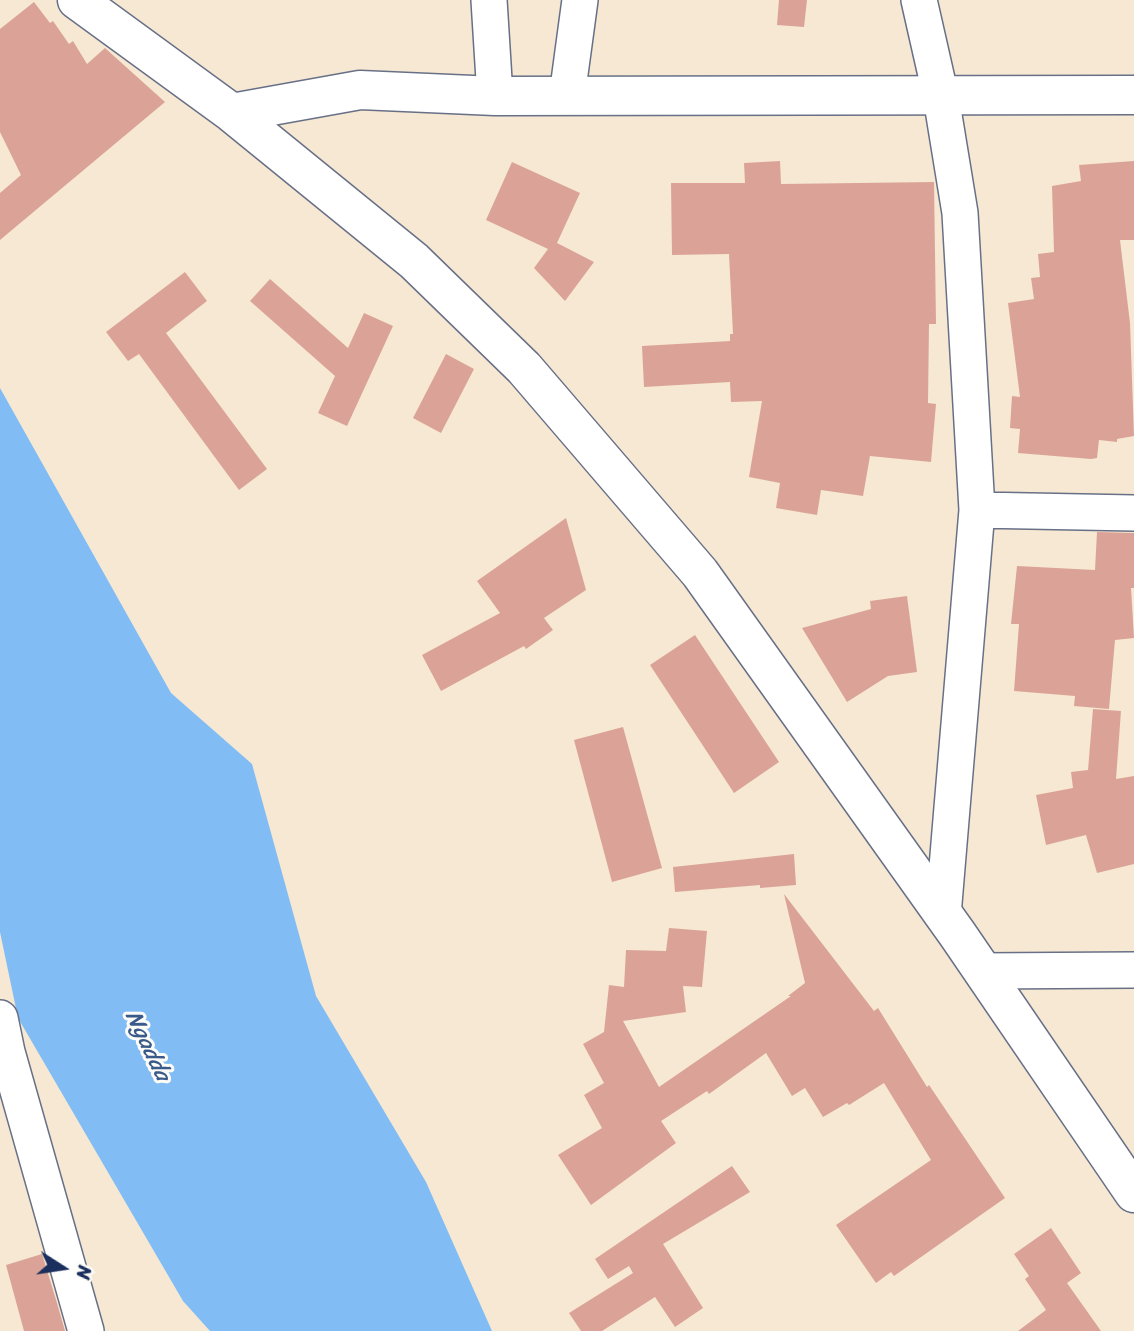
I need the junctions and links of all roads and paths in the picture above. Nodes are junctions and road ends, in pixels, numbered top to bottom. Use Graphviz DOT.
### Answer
graph roads {
  1 [pos="77,0"];
  2 [pos="489,0"];
  3 [pos="580,0"];
  4 [pos="919,0"];
  5 [pos="1134,94"];
  6 [pos="495,96"];
  7 [pos="566,96"];
  8 [pos="941,97"];
  9 [pos="232,113"];
  10 [pos="977,510"];
  11 [pos="1134,513"];
  12 [pos="943,915"];
  13 [pos="1134,970"];
  14 [pos="982,971"];
  15 [pos="0,1018"];
  16 [pos="1134,1193"];
  17 [pos="86,1331"];
  1 -- 9 [label="street"];
  2 -- 6 [label="street"];
  3 -- 7 [label="street"];
  4 -- 8 [label="street"];
  5 -- 8 [label="street"];
  6 -- 7 [label="street"];
  6 -- 9 [label="street"];
  7 -- 8 [label="street"];
  8 -- 10 [label="street"];
  9 -- 12 [label="street"];
  10 -- 11 [label="street"];
  10 -- 12 [label="street"];
  12 -- 14 [label="street"];
  13 -- 14 [label="street"];
  14 -- 16 [label="street"];
  15 -- 17 [label="street"];
}
